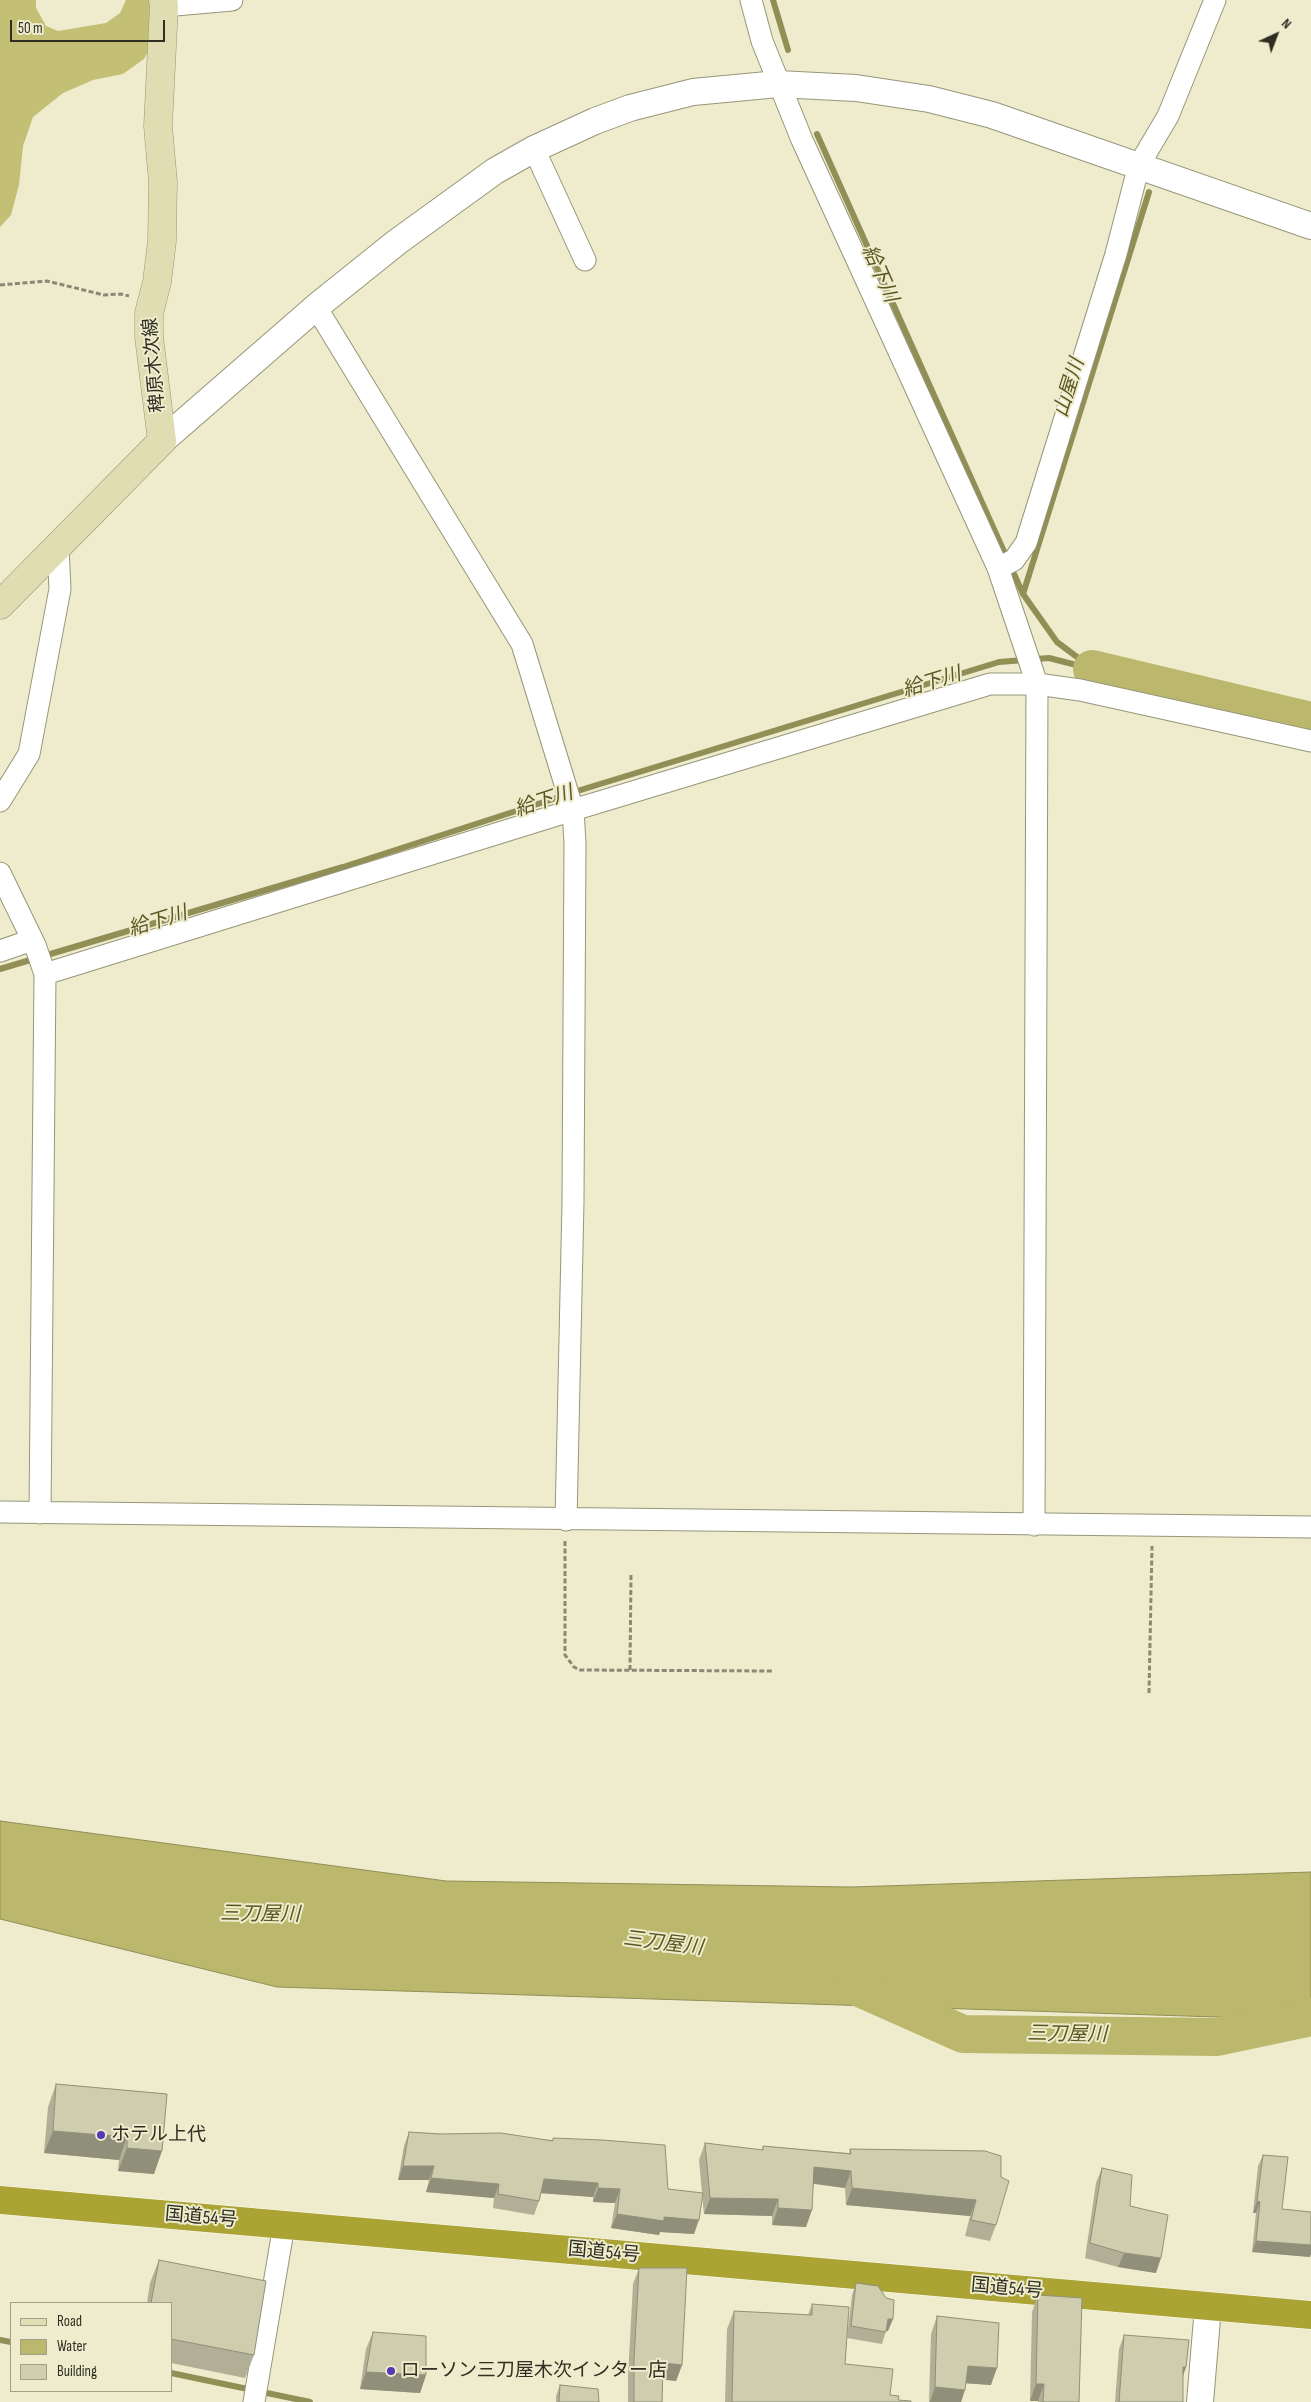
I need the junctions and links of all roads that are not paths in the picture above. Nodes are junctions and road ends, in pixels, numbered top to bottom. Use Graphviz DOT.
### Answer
graph roads {
  1 [pos="232,0"];
  2 [pos="751,0"];
  3 [pos="1215,0"];
  4 [pos="163,3"];
  5 [pos="778,84"];
  6 [pos="534,149"];
  7 [pos="1139,165"];
  8 [pos="1311,226"];
  9 [pos="585,260"];
  10 [pos="316,307"];
  11 [pos="162,441"];
  12 [pos="58,547"];
  13 [pos="1006,565"];
  14 [pos="0,605"];
  15 [pos="1035,679"];
  16 [pos="1311,741"];
  17 [pos="570,799"];
  18 [pos="0,801"];
  19 [pos="0,873"];
  20 [pos="0,951"];
  21 [pos="38,956"];
  22 [pos="0,1512"];
  23 [pos="40,1512"];
  24 [pos="566,1520"];
  25 [pos="1034,1525"];
  26 [pos="1311,1527"];
  27 [pos="0,2200"];
  28 [pos="284,2225"];
  29 [pos="1208,2307"];
  30 [pos="1311,2315"];
  31 [pos="1311,2328"];
  32 [pos="254,2402"];
  33 [pos="1200,2402"];
  1 -- 4 [label="street"];
  2 -- 5 [label="street"];
  3 -- 7 [label="street"];
  4 -- 11 [label="main road, 稗原木次線"];
  5 -- 6 [label="street"];
  5 -- 7 [label="street"];
  5 -- 13 [label="street"];
  6 -- 9 [label="street"];
  6 -- 10 [label="street"];
  7 -- 8 [label="street"];
  7 -- 13 [label="street"];
  10 -- 11 [label="street"];
  10 -- 17 [label="street"];
  11 -- 12 [label="main road"];
  12 -- 14 [label="main road"];
  12 -- 18 [label="street"];
  13 -- 15 [label="street"];
  15 -- 16 [label="street"];
  15 -- 17 [label="street"];
  15 -- 25 [label="street"];
  17 -- 21 [label="street"];
  17 -- 24 [label="street"];
  19 -- 21 [label="street"];
  20 -- 21 [label="street"];
  21 -- 23 [label="street"];
  22 -- 23 [label="street"];
  23 -- 24 [label="street"];
  24 -- 25 [label="street"];
  25 -- 26 [label="street"];
  27 -- 28 [label="highway, 国道54号"];
  28 -- 29 [label="highway, 国道54号"];
  28 -- 32 [label="street"];
  29 -- 30 [label="highway, 国道54号"];
  29 -- 31 [label="highway, 国道54号"];
  29 -- 33 [label="street"];
}
